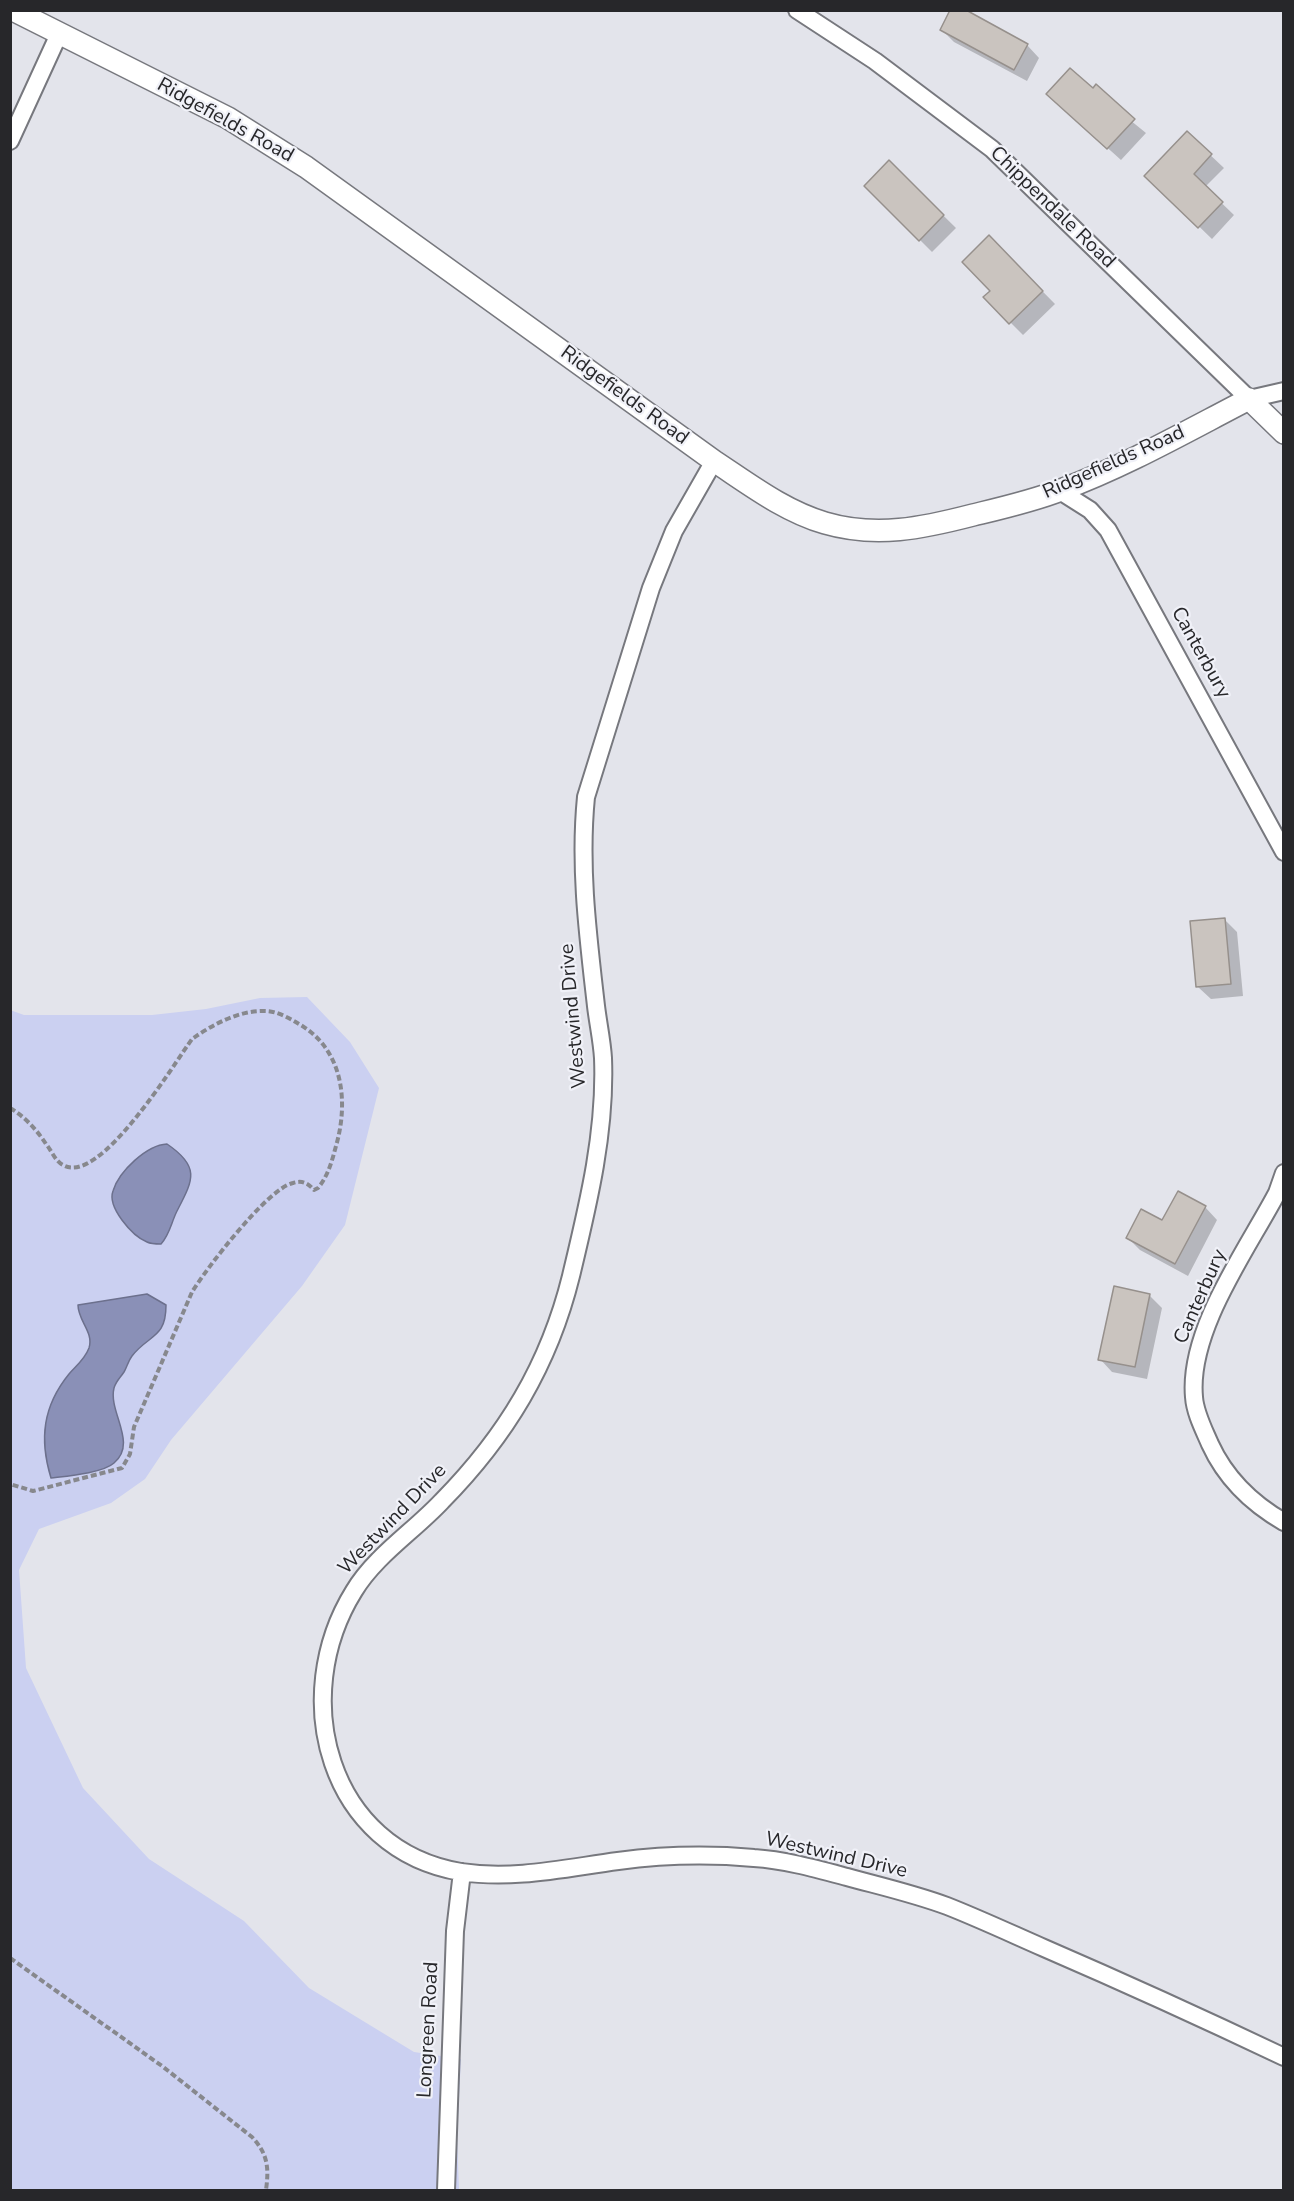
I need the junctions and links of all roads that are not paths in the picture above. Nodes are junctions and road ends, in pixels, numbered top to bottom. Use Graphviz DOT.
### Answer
graph roads {
  1 [pos="14,10"];
  2 [pos="797,10"];
  3 [pos="59,34"];
  4 [pos="10,141"];
  5 [pos="1284,391"];
  6 [pos="1250,399"];
  7 [pos="1284,433"];
  8 [pos="714,461"];
  9 [pos="1060,490"];
  10 [pos="1284,852"];
  11 [pos="1284,1173"];
  12 [pos="1284,1522"];
  13 [pos="462,1872"];
  14 [pos="1284,2057"];
  15 [pos="446,2190"];
  1 -- 3 [label="street, Ridgefields Road"];
  2 -- 6 [label="street, Chippendale Road"];
  3 -- 4 [label="street"];
  3 -- 8 [label="street, Ridgefields Road"];
  5 -- 6 [label="street, Ridgefields Road"];
  6 -- 7 [label="street, Chippendale Road"];
  6 -- 9 [label="street, Ridgefields Road"];
  8 -- 9 [label="street, Ridgefields Road"];
  8 -- 13 [label="street, Westwind Drive"];
  9 -- 10 [label="street, Canterbury"];
  11 -- 12 [label="street, Canterbury"];
  13 -- 14 [label="street, Westwind Drive"];
  13 -- 15 [label="street, Longreen Road"];
}
